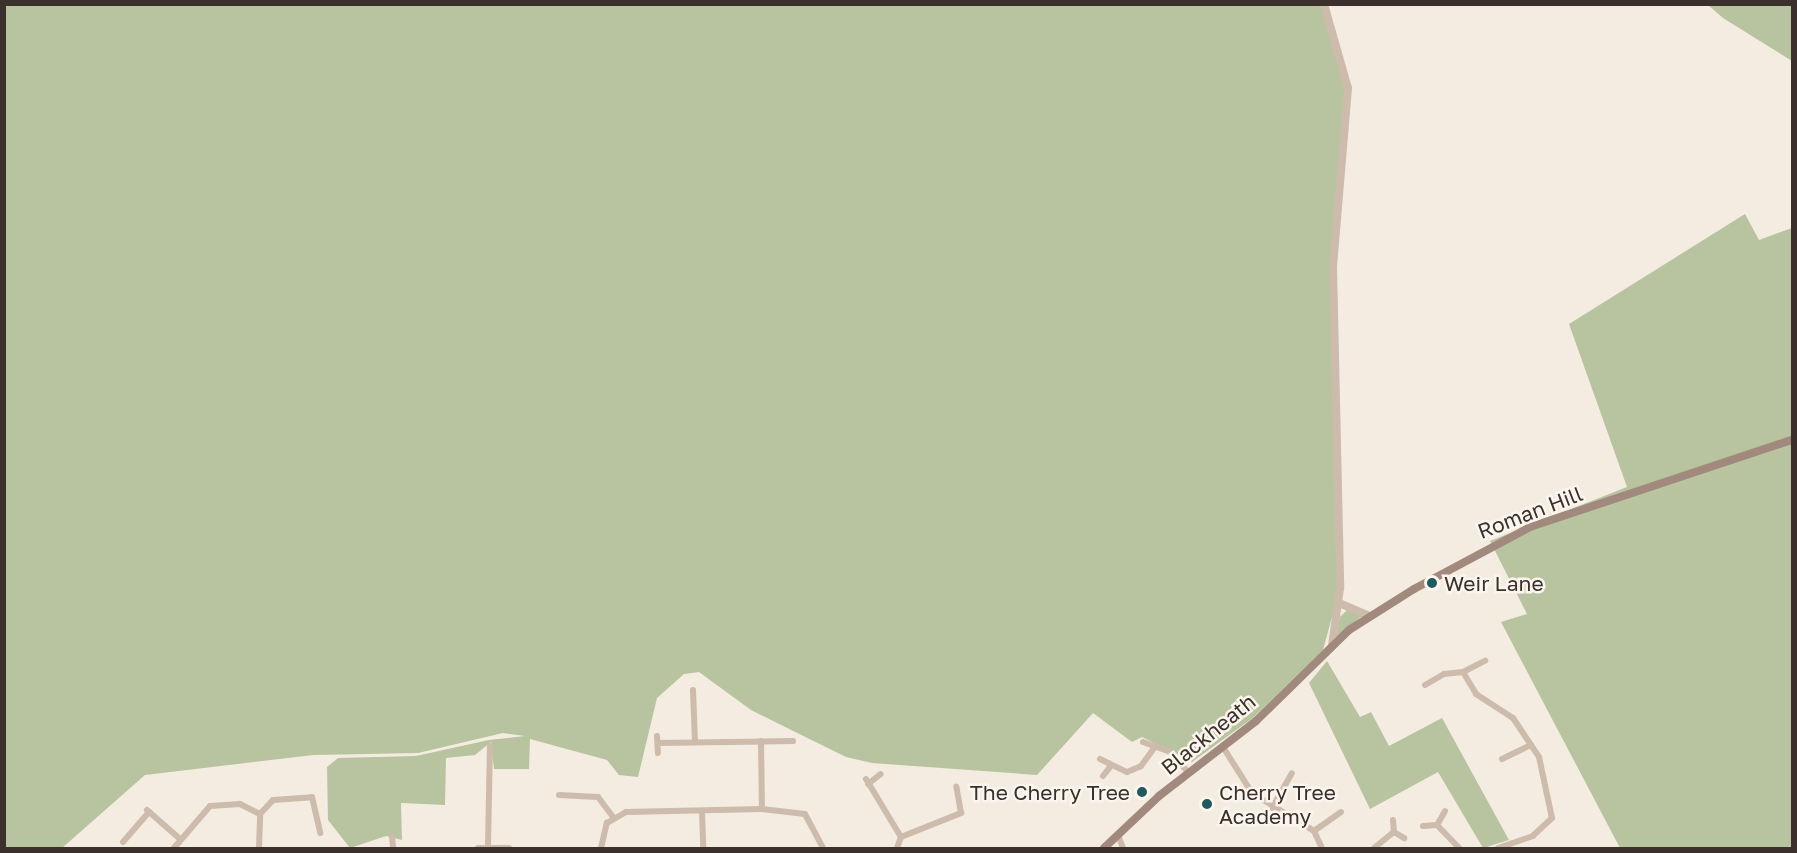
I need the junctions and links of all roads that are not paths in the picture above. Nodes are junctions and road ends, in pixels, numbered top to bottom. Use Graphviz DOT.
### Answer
graph roads {
  1 [pos="1324,4"];
  2 [pos="1792,440"];
  3 [pos="1340,603"];
  4 [pos="1369,616"];
  5 [pos="1332,646"];
  6 [pos="1485,661"];
  7 [pos="1463,672"];
  8 [pos="1425,685"];
  9 [pos="703,696"];
  10 [pos="761,741"];
  11 [pos="793,741"];
  12 [pos="695,742"];
  13 [pos="1143,742"];
  14 [pos="1531,745"];
  15 [pos="1223,747"];
  16 [pos="1154,748"];
  17 [pos="487,751"];
  18 [pos="658,753"];
  19 [pos="1100,759"];
  20 [pos="1502,759"];
  21 [pos="1110,768"];
  22 [pos="1189,772"];
  23 [pos="881,774"];
  24 [pos="1103,776"];
  25 [pos="1294,776"];
  26 [pos="571,785"];
  27 [pos="956,791"];
  28 [pos="572,794"];
  29 [pos="559,795"];
  30 [pos="302,797"];
  31 [pos="303,806"];
  32 [pos="1272,808"];
  33 [pos="159,809"];
  34 [pos="762,809"];
  35 [pos="1445,811"];
  36 [pos="702,812"];
  37 [pos="1341,812"];
  38 [pos="150,813"];
  39 [pos="260,814"];
  40 [pos="613,817"];
  41 [pos="1393,820"];
  42 [pos="1437,825"];
  43 [pos="1423,826"];
  44 [pos="1314,831"];
  45 [pos="1394,832"];
  46 [pos="320,833"];
  47 [pos="1118,835"];
  48 [pos="393,836"];
  49 [pos="901,837"];
  50 [pos="1404,838"];
  51 [pos="180,839"];
  52 [pos="123,842"];
  53 [pos="489,847"];
  54 [pos="174,849"];
  55 [pos="259,849"];
  56 [pos="393,849"];
  57 [pos="478,849"];
  58 [pos="509,849"];
  59 [pos="601,849"];
  60 [pos="703,849"];
  61 [pos="823,849"];
  62 [pos="897,849"];
  63 [pos="1104,849"];
  64 [pos="1123,849"];
  65 [pos="1322,849"];
  66 [pos="1374,849"];
  67 [pos="1459,849"];
  68 [pos="1498,849"];
  1 -- 3 [label="street"];
  2 -- 4 [label="main road, Roman Hill"];
  3 -- 4 [label="street"];
  3 -- 5 [label="street"];
  4 -- 5 [label="main road, Roman Hill"];
  5 -- 15 [label="main road, Blackheath"];
  6 -- 7 [label="street"];
  7 -- 8 [label="street"];
  7 -- 14 [label="street"];
  9 -- 12 [label="street"];
  10 -- 11 [label="street"];
  10 -- 12 [label="street"];
  10 -- 34 [label="street"];
  12 -- 18 [label="street"];
  13 -- 16 [label="street"];
  14 -- 20 [label="street"];
  14 -- 68 [label="street"];
  15 -- 22 [label="main road, Blackheath"];
  15 -- 32 [label="street"];
  16 -- 21 [label="street"];
  16 -- 22 [label="street"];
  17 -- 53 [label="street"];
  19 -- 21 [label="street"];
  21 -- 24 [label="street"];
  22 -- 47 [label="main road, Blackheath"];
  23 -- 49 [label="street"];
  25 -- 32 [label="street"];
  26 -- 28 [label="street"];
  27 -- 49 [label="street"];
  28 -- 29 [label="street"];
  28 -- 40 [label="street"];
  30 -- 31 [label="street"];
  30 -- 39 [label="street"];
  30 -- 46 [label="street"];
  32 -- 44 [label="street"];
  33 -- 38 [label="street"];
  34 -- 36 [label="street"];
  34 -- 61 [label="street"];
  35 -- 42 [label="street"];
  36 -- 40 [label="street"];
  36 -- 60 [label="street"];
  37 -- 44 [label="street"];
  38 -- 51 [label="street"];
  38 -- 52 [label="street"];
  39 -- 51 [label="street"];
  39 -- 55 [label="street"];
  40 -- 59 [label="street"];
  41 -- 45 [label="street"];
  42 -- 43 [label="street"];
  42 -- 67 [label="street"];
  44 -- 65 [label="street"];
  45 -- 50 [label="street"];
  45 -- 66 [label="street"];
  47 -- 63 [label="main road, Blackheath"];
  47 -- 64 [label="street"];
  48 -- 56 [label="street"];
  49 -- 62 [label="street"];
  51 -- 54 [label="street"];
  53 -- 57 [label="street"];
  53 -- 58 [label="street"];
}
